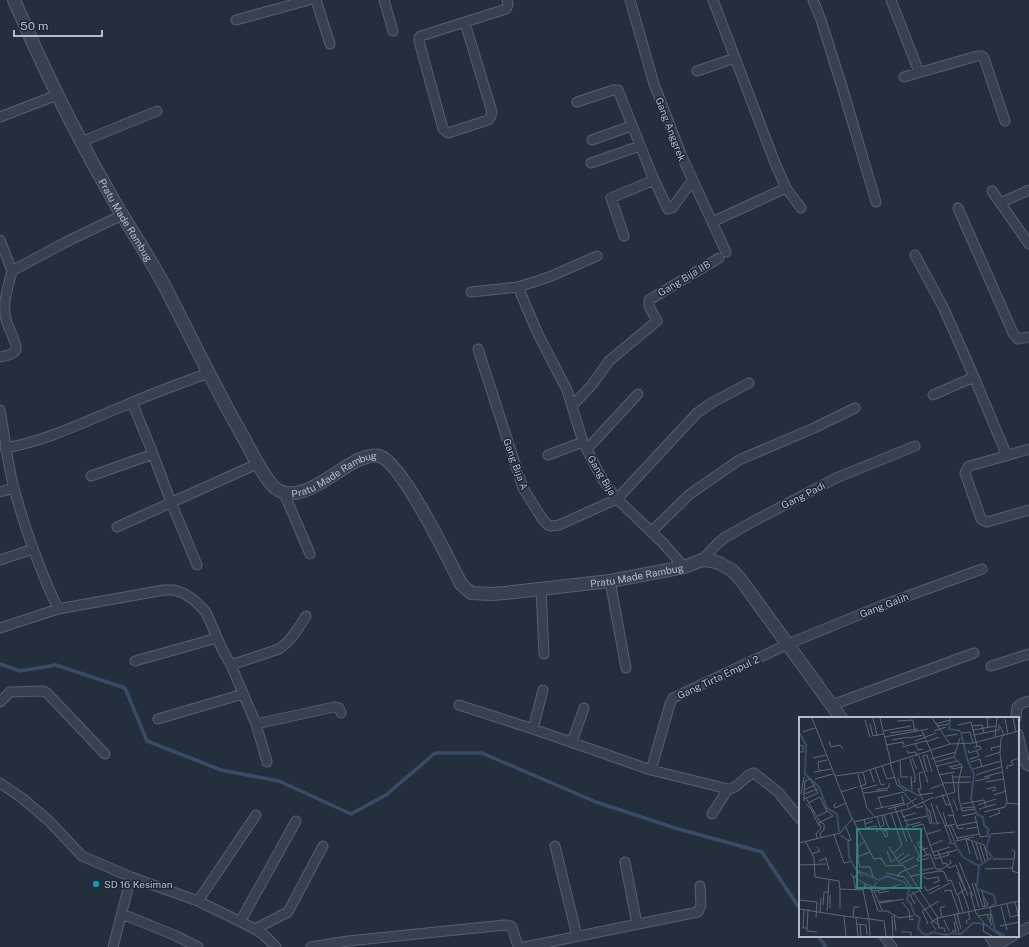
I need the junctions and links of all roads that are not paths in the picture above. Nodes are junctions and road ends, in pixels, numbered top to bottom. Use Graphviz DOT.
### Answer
graph roads {
  1 [pos="14,0"];
  2 [pos="309,0"];
  3 [pos="316,0"];
  4 [pos="384,0"];
  5 [pos="630,0"];
  6 [pos="713,0"];
  7 [pos="813,0"];
  8 [pos="891,0"];
  9 [pos="507,4"];
  10 [pos="236,20"];
  11 [pos="465,23"];
  12 [pos="393,32"];
  13 [pos="330,44"];
  14 [pos="735,58"];
  15 [pos="697,71"];
  16 [pos="919,72"];
  17 [pos="904,77"];
  18 [pos="57,94"];
  19 [pos="578,102"];
  20 [pos="157,111"];
  21 [pos="0,116"];
  22 [pos="1005,121"];
  23 [pos="631,126"];
  24 [pos="592,140"];
  25 [pos="81,142"];
  26 [pos="640,146"];
  27 [pos="591,164"];
  28 [pos="654,180"];
  29 [pos="692,180"];
  30 [pos="786,188"];
  31 [pos="1029,190"];
  32 [pos="992,191"];
  33 [pos="876,202"];
  34 [pos="1000,203"];
  35 [pos="801,208"];
  36 [pos="958,208"];
  37 [pos="122,215"];
  38 [pos="712,222"];
  39 [pos="624,236"];
  40 [pos="0,240"];
  41 [pos="1029,244"];
  42 [pos="722,255"];
  43 [pos="915,255"];
  44 [pos="597,256"];
  45 [pos="12,271"];
  46 [pos="518,287"];
  47 [pos="471,292"];
  48 [pos="1029,337"];
  49 [pos="478,349"];
  50 [pos="0,357"];
  51 [pos="209,373"];
  52 [pos="974,377"];
  53 [pos="749,383"];
  54 [pos="638,394"];
  55 [pos="933,395"];
  56 [pos="132,402"];
  57 [pos="572,406"];
  58 [pos="855,408"];
  59 [pos="0,410"];
  60 [pos="1,422"];
  61 [pos="585,446"];
  62 [pos="915,446"];
  63 [pos="5,448"];
  64 [pos="1029,449"];
  65 [pos="153,454"];
  66 [pos="548,455"];
  67 [pos="1007,456"];
  68 [pos="258,463"];
  69 [pos="91,476"];
  70 [pos="14,488"];
  71 [pos="0,492"];
  72 [pos="284,493"];
  73 [pos="617,499"];
  74 [pos="171,502"];
  75 [pos="1029,510"];
  76 [pos="117,527"];
  77 [pos="652,532"];
  78 [pos="33,549"];
  79 [pos="310,554"];
  80 [pos="0,560"];
  81 [pos="702,560"];
  82 [pos="198,565"];
  83 [pos="684,567"];
  84 [pos="982,569"];
  85 [pos="610,581"];
  86 [pos="541,589"];
  87 [pos="58,609"];
  88 [pos="306,616"];
  89 [pos="0,628"];
  90 [pos="217,638"];
  91 [pos="788,644"];
  92 [pos="974,653"];
  93 [pos="544,654"];
  94 [pos="1029,654"];
  95 [pos="135,661"];
  96 [pos="231,666"];
  97 [pos="992,666"];
  98 [pos="626,668"];
  99 [pos="543,690"];
  100 [pos="243,694"];
  101 [pos="1029,701"];
  102 [pos="0,702"];
  103 [pos="459,705"];
  104 [pos="832,705"];
  105 [pos="584,708"];
  106 [pos="341,713"];
  107 [pos="840,717"];
  108 [pos="1016,717"];
  109 [pos="158,719"];
  110 [pos="256,724"];
  111 [pos="533,729"];
  112 [pos="1019,738"];
  113 [pos="572,742"];
  114 [pos="105,754"];
  115 [pos="267,762"];
  116 [pos="1029,766"];
  117 [pos="651,770"];
  118 [pos="0,784"];
  119 [pos="728,789"];
  120 [pos="712,814"];
  121 [pos="256,815"];
  122 [pos="799,818"];
  123 [pos="296,821"];
  124 [pos="323,846"];
  125 [pos="556,846"];
  126 [pos="625,862"];
  127 [pos="131,877"];
  128 [pos="700,886"];
  129 [pos="198,900"];
  130 [pos="122,914"];
  131 [pos="240,922"];
  132 [pos="637,924"];
  133 [pos="1029,927"];
  134 [pos="255,929"];
  135 [pos="1019,932"];
  136 [pos="576,936"];
  137 [pos="885,937"];
  138 [pos="1010,937"];
  139 [pos="995,943"];
  140 [pos="113,947"];
  141 [pos="198,947"];
  142 [pos="276,947"];
  143 [pos="310,947"];
  144 [pos="892,947"];
  1 -- 18 [label="street, Pratu Made Rambug"];
  2 -- 10 [label="street"];
  3 -- 13 [label="street"];
  4 -- 12 [label="street"];
  5 -- 29 [label="street, Gang Anggrek"];
  6 -- 14 [label="street"];
  7 -- 33 [label="street"];
  8 -- 16 [label="street"];
  9 -- 11 [label="street"];
  11 -- 11 [label="street"];
  14 -- 15 [label="street"];
  14 -- 30 [label="street"];
  16 -- 17 [label="street"];
  16 -- 22 [label="street"];
  18 -- 21 [label="street"];
  18 -- 25 [label="street, Pratu Made Rambug"];
  19 -- 23 [label="street"];
  20 -- 25 [label="street"];
  23 -- 24 [label="street"];
  23 -- 26 [label="street"];
  25 -- 37 [label="street, Pratu Made Rambug"];
  26 -- 27 [label="street"];
  26 -- 28 [label="street"];
  28 -- 29 [label="street"];
  28 -- 39 [label="street"];
  29 -- 38 [label="street, Gang Anggrek"];
  30 -- 35 [label="street"];
  30 -- 38 [label="street"];
  31 -- 34 [label="street"];
  32 -- 34 [label="street"];
  34 -- 41 [label="street"];
  36 -- 48 [label="street"];
  37 -- 45 [label="street"];
  37 -- 51 [label="street, Pratu Made Rambug"];
  38 -- 42 [label="street, Gang Anggrek"];
  40 -- 45 [label="street"];
  42 -- 57 [label="street, Gang Bija IIB"];
  43 -- 52 [label="street"];
  44 -- 46 [label="street"];
  45 -- 50 [label="street"];
  46 -- 47 [label="street"];
  46 -- 57 [label="street, Gang Bija"];
  49 -- 73 [label="street, Gang Bija A"];
  51 -- 56 [label="street"];
  51 -- 68 [label="street, Pratu Made Rambug"];
  52 -- 55 [label="street"];
  52 -- 67 [label="street"];
  53 -- 73 [label="street"];
  54 -- 61 [label="street"];
  56 -- 63 [label="street"];
  56 -- 65 [label="street"];
  57 -- 61 [label="street, Gang Bija"];
  58 -- 77 [label="street"];
  59 -- 60 [label="street"];
  60 -- 63 [label="street"];
  61 -- 66 [label="street"];
  61 -- 73 [label="street, Gang Bija"];
  62 -- 81 [label="street, Gang Padi"];
  63 -- 70 [label="street"];
  64 -- 67 [label="street"];
  65 -- 69 [label="street"];
  65 -- 74 [label="street"];
  67 -- 75 [label="street"];
  68 -- 72 [label="street, Pratu Made Rambug"];
  68 -- 74 [label="street"];
  70 -- 71 [label="street"];
  70 -- 78 [label="street"];
  72 -- 79 [label="street"];
  72 -- 86 [label="street, Pratu Made Rambug"];
  73 -- 77 [label="street, Gang Bija"];
  74 -- 76 [label="street"];
  74 -- 82 [label="street"];
  77 -- 83 [label="street, Gang Bija"];
  78 -- 80 [label="street"];
  78 -- 87 [label="street"];
  81 -- 83 [label="street, Pratu Made Rambug"];
  81 -- 91 [label="street"];
  83 -- 85 [label="street, Pratu Made Rambug"];
  84 -- 91 [label="street, Gang Galih"];
  85 -- 86 [label="street, Pratu Made Rambug"];
  85 -- 98 [label="street"];
  86 -- 93 [label="street"];
  87 -- 89 [label="street"];
  87 -- 90 [label="street"];
  88 -- 96 [label="street"];
  90 -- 95 [label="street"];
  90 -- 96 [label="street"];
  91 -- 104 [label="street"];
  91 -- 117 [label="street, Gang Tirta Empul 2"];
  92 -- 104 [label="street"];
  94 -- 97 [label="street"];
  96 -- 100 [label="street"];
  99 -- 111 [label="street"];
  100 -- 109 [label="street"];
  100 -- 110 [label="street"];
  101 -- 108 [label="street"];
  102 -- 114 [label="street"];
  103 -- 111 [label="street"];
  104 -- 107 [label="street"];
  105 -- 113 [label="street"];
  106 -- 110 [label="street"];
  110 -- 115 [label="street"];
  111 -- 113 [label="street"];
  112 -- 116 [label="street"];
  113 -- 117 [label="street"];
  117 -- 119 [label="street"];
  118 -- 127 [label="street"];
  119 -- 120 [label="street"];
  119 -- 122 [label="street"];
  121 -- 129 [label="street"];
  123 -- 131 [label="street"];
  124 -- 134 [label="street"];
  125 -- 136 [label="street"];
  126 -- 132 [label="street"];
  127 -- 129 [label="street"];
  127 -- 130 [label="street"];
  128 -- 132 [label="street"];
  129 -- 131 [label="street"];
  130 -- 140 [label="street"];
  130 -- 141 [label="street"];
  131 -- 134 [label="street"];
  132 -- 136 [label="street"];
  133 -- 135 [label="street"];
  134 -- 142 [label="street"];
  136 -- 143 [label="street"];
  137 -- 144 [label="street"];
  138 -- 139 [label="street"];
}
